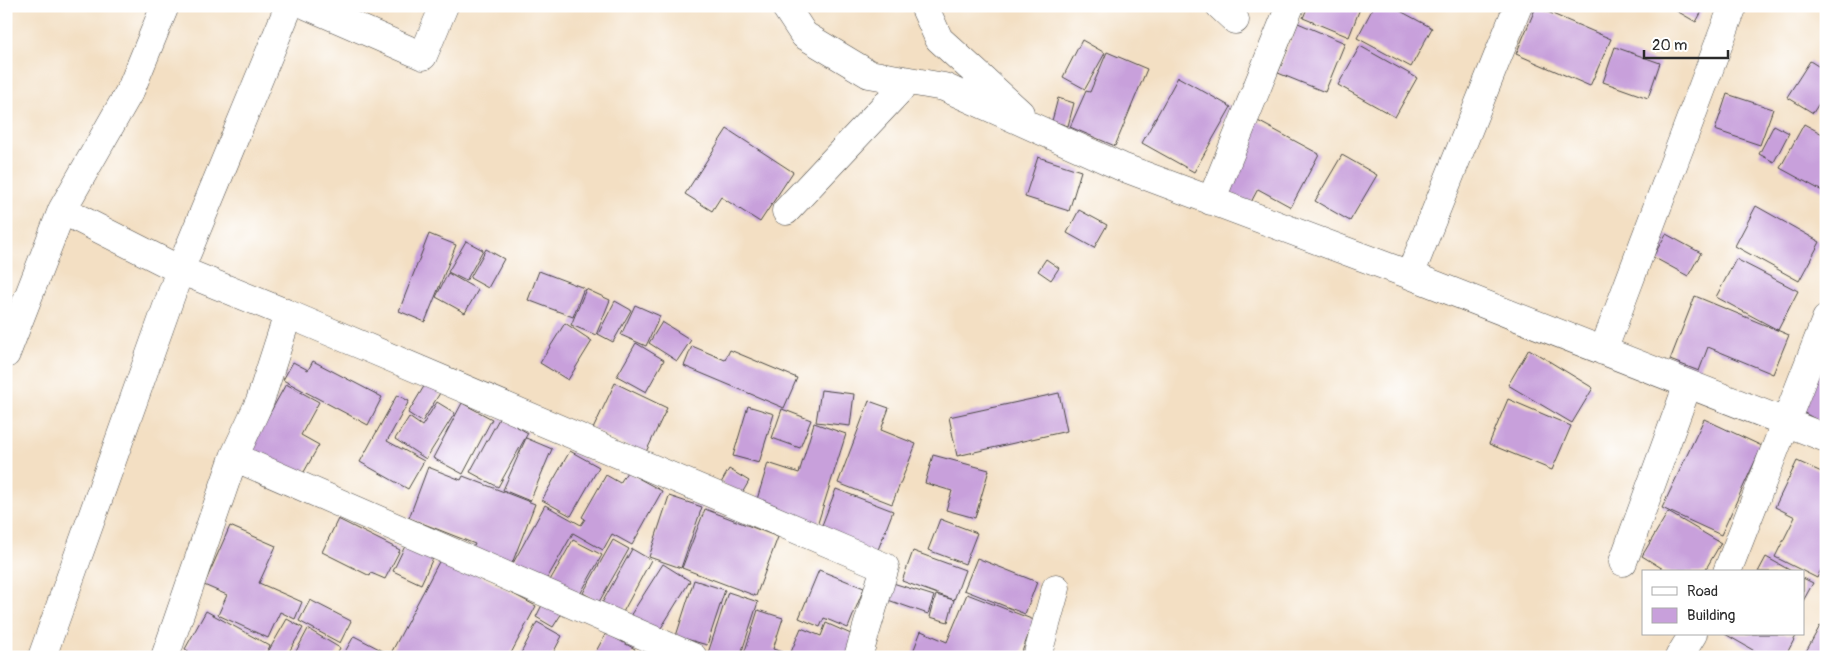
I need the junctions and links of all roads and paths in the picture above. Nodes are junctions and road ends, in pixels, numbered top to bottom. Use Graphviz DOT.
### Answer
graph roads {
  1 [pos="165,6"];
  2 [pos="289,6"];
  3 [pos="308,6"];
  4 [pos="444,6"];
  5 [pos="785,6"];
  6 [pos="924,6"];
  7 [pos="1290,6"];
  8 [pos="1518,6"];
  9 [pos="1733,6"];
  10 [pos="908,81"];
  11 [pos="1038,129"];
  12 [pos="1212,201"];
  13 [pos="62,210"];
  14 [pos="786,211"];
  15 [pos="180,270"];
  16 [pos="1410,275"];
  17 [pos="288,314"];
  18 [pos="1826,319"];
  19 [pos="1603,351"];
  20 [pos="6,354"];
  21 [pos="1688,384"];
  22 [pos="1784,422"];
  23 [pos="1826,438"];
  24 [pos="234,457"];
  25 [pos="1623,562"];
  26 [pos="1728,570"];
  27 [pos="1056,588"];
  28 [pos="1692,636"];
  29 [pos="42,657"];
  30 [pos="166,657"];
  31 [pos="693,657"];
  32 [pos="858,657"];
  33 [pos="1037,657"];
  34 [pos="1678,657"];
  1 -- 13 [label="street"];
  2 -- 15 [label="street"];
  3 -- 4 [label="street"];
  5 -- 10 [label="street"];
  6 -- 11 [label="street"];
  7 -- 12 [label="street"];
  8 -- 16 [label="street"];
  9 -- 19 [label="street"];
  10 -- 11 [label="street"];
  10 -- 14 [label="street"];
  11 -- 12 [label="street"];
  12 -- 16 [label="street"];
  13 -- 15 [label="street"];
  13 -- 20 [label="street"];
  15 -- 17 [label="street"];
  15 -- 29 [label="street"];
  16 -- 19 [label="street"];
  17 -- 24 [label="street"];
  17 -- 32 [label="street"];
  18 -- 22 [label="street"];
  19 -- 21 [label="street"];
  21 -- 22 [label="street"];
  21 -- 25 [label="street"];
  22 -- 23 [label="street"];
  22 -- 26 [label="street"];
  24 -- 30 [label="street"];
  24 -- 31 [label="street"];
  27 -- 33 [label="street"];
  28 -- 34 [label="street"];
}
